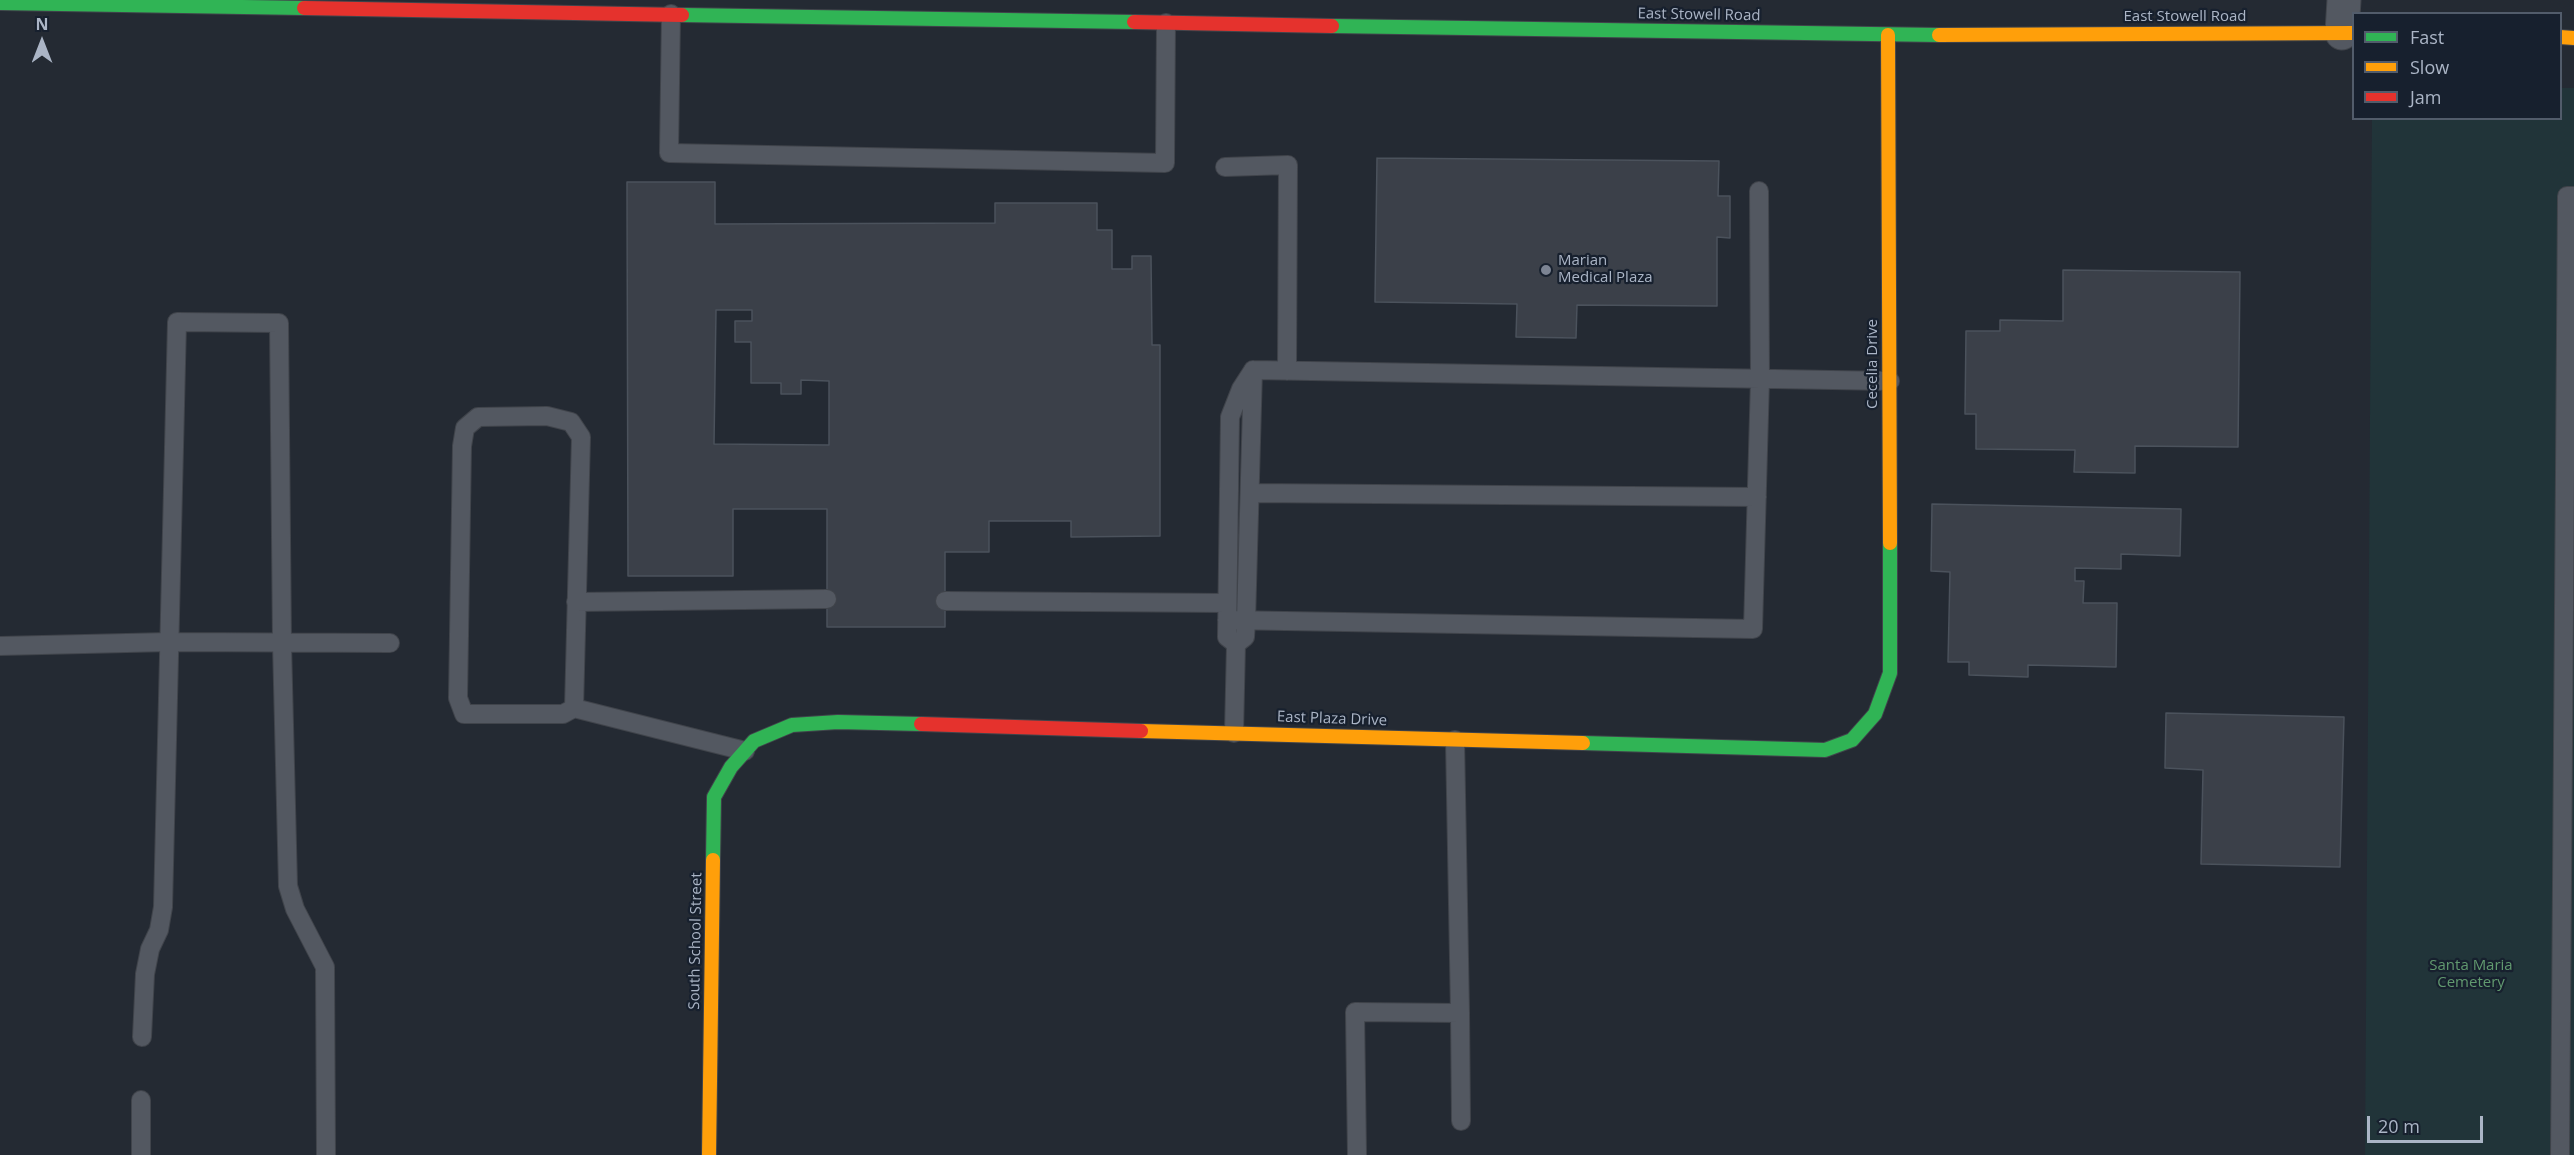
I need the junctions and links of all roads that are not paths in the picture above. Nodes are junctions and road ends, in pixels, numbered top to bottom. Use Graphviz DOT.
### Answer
graph roads {
  1 [pos="2344,0"];
  2 [pos="0,3"];
  3 [pos="670,14"];
  4 [pos="1166,22"];
  5 [pos="2348,33"];
  6 [pos="1888,35"];
  7 [pos="1226,167"];
  8 [pos="1759,191"];
  9 [pos="2574,196"];
  10 [pos="1253,370"];
  11 [pos="1287,371"];
  12 [pos="1760,379"];
  13 [pos="1890,381"];
  14 [pos="1250,493"];
  15 [pos="1757,497"];
  16 [pos="827,599"];
  17 [pos="945,601"];
  18 [pos="576,602"];
  19 [pos="1227,612"];
  20 [pos="1246,621"];
  21 [pos="169,642"];
  22 [pos="390,643"];
  23 [pos="282,644"];
  24 [pos="1236,644"];
  25 [pos="0,646"];
  26 [pos="1883,691"];
  27 [pos="574,708"];
  28 [pos="1234,733"];
  29 [pos="2569,738"];
  30 [pos="1455,740"];
  31 [pos="750,746"];
  32 [pos="1460,1013"];
  33 [pos="142,1037"];
  34 [pos="141,1100"];
  35 [pos="2567,1119"];
  36 [pos="1461,1121"];
  37 [pos="141,1155"];
  38 [pos="326,1155"];
  39 [pos="709,1155"];
  40 [pos="1357,1155"];
  41 [pos="2560,1155"];
  1 -- 5 [label="street"];
  2 -- 3 [label="main road, East Stowell Road"];
  3 -- 4 [label="main road, East Stowell Road"];
  3 -- 4 [label="lane"];
  4 -- 6 [label="main road, East Stowell Road"];
  5 -- 6 [label="main road, East Stowell Road"];
  6 -- 13 [label="main road, Cecelia Drive"];
  7 -- 11 [label="lane"];
  8 -- 12 [label="lane"];
  9 -- 29 [label="lane"];
  10 -- 11 [label="lane"];
  10 -- 14 [label="lane"];
  10 -- 19 [label="lane"];
  11 -- 12 [label="lane"];
  12 -- 13 [label="lane"];
  12 -- 15 [label="lane"];
  13 -- 26 [label="main road, Cecelia Drive"];
  14 -- 15 [label="lane"];
  14 -- 20 [label="lane"];
  15 -- 20 [label="lane"];
  16 -- 18 [label="lane"];
  17 -- 19 [label="lane"];
  18 -- 27 [label="lane"];
  18 -- 27 [label="lane"];
  19 -- 20 [label="lane"];
  19 -- 24 [label="lane"];
  20 -- 24 [label="lane"];
  21 -- 23 [label="lane"];
  21 -- 23 [label="lane"];
  21 -- 25 [label="lane"];
  21 -- 33 [label="lane"];
  22 -- 23 [label="lane"];
  23 -- 38 [label="lane"];
  24 -- 28 [label="lane"];
  26 -- 30 [label="main road, East Plaza Drive"];
  27 -- 31 [label="lane"];
  28 -- 30 [label="main road, East Plaza Drive"];
  28 -- 31 [label="main road, East Plaza Drive"];
  29 -- 35 [label="lane"];
  30 -- 32 [label="lane"];
  31 -- 39 [label="main road, South School Street"];
  32 -- 36 [label="lane"];
  32 -- 40 [label="lane"];
  34 -- 37 [label="lane"];
  35 -- 41 [label="lane"];
}
